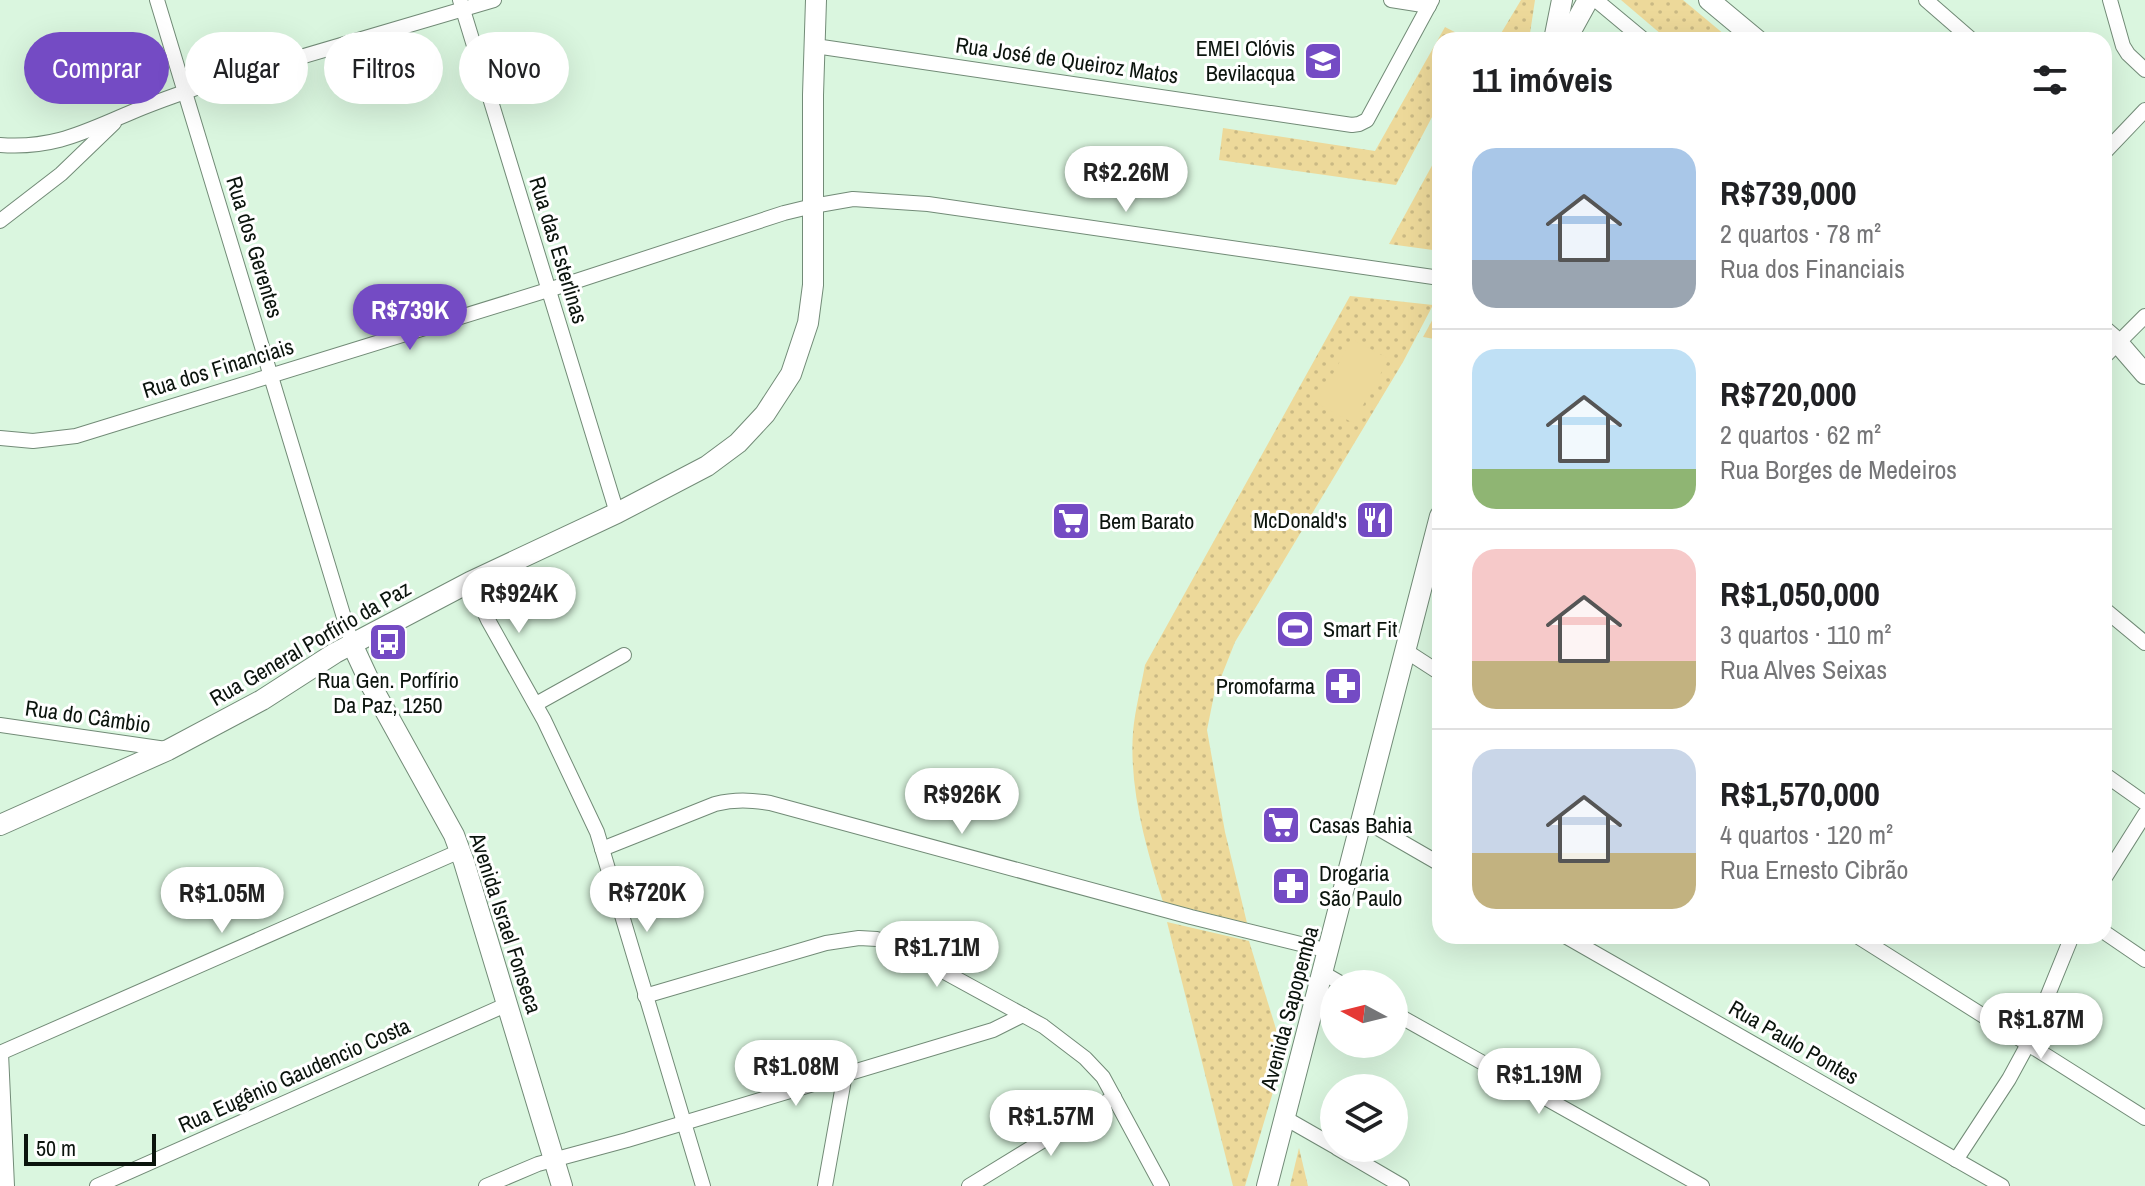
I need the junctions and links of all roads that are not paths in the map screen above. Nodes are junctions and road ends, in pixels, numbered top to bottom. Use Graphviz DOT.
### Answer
graph roads {
  1 [pos="157,0"];
  2 [pos="494,0"];
  3 [pos="816,0"];
  4 [pos="1391,0"];
  5 [pos="1562,0"];
  6 [pos="1588,0"];
  7 [pos="1596,0"];
  8 [pos="1709,0"];
  9 [pos="1926,0"];
  10 [pos="2110,0"];
  11 [pos="1431,3"];
  12 [pos="462,5"];
  13 [pos="1556,32"];
  14 [pos="1570,32"];
  15 [pos="1634,32"];
  16 [pos="1747,32"];
  17 [pos="1963,32"];
  18 [pos="815,46"];
  19 [pos="2145,70"];
  20 [pos="184,92"];
  21 [pos="2145,110"];
  22 [pos="120,117"];
  23 [pos="0,145"];
  24 [pos="2112,145"];
  25 [pos="813,206"];
  26 [pos="0,221"];
  27 [pos="1432,277"];
  28 [pos="548,290"];
  29 [pos="2145,316"];
  30 [pos="2112,342"];
  31 [pos="2112,346"];
  32 [pos="2145,374"];
  33 [pos="271,375"];
  34 [pos="0,438"];
  35 [pos="617,513"];
  36 [pos="1432,548"];
  37 [pos="470,582"];
  38 [pos="2112,616"];
  39 [pos="2145,643"];
  40 [pos="352,644"];
  41 [pos="1406,651"];
  42 [pos="624,655"];
  43 [pos="1432,668"];
  44 [pos="536,704"];
  45 [pos="0,725"];
  46 [pos="169,749"];
  47 [pos="2112,780"];
  48 [pos="2145,803"];
  49 [pos="2145,814"];
  50 [pos="1362,819"];
  51 [pos="0,825"];
  52 [pos="602,849"];
  53 [pos="460,851"];
  54 [pos="1432,859"];
  55 [pos="2112,866"];
  56 [pos="2112,937"];
  57 [pos="1579,944"];
  58 [pos="1870,944"];
  59 [pos="2069,944"];
  60 [pos="1329,951"];
  61 [pos="2145,960"];
  62 [pos="1324,970"];
  63 [pos="1320,984"];
  64 [pos="645,996"];
  65 [pos="508,1004"];
  66 [pos="1023,1015"];
  67 [pos="1408,1021"];
  68 [pos="2028,1044"];
  69 [pos="0,1053"];
  70 [pos="845,1074"];
  71 [pos="1114,1097"];
  72 [pos="1285,1118"];
  73 [pos="2145,1118"];
  74 [pos="684,1122"];
  75 [pos="1320,1138"];
  76 [pos="554,1160"];
  77 [pos="1956,1160"];
  78 [pos="1359,1162"];
  79 [pos="1394,1184"];
  80 [pos="7,1186"];
  81 [pos="97,1186"];
  82 [pos="486,1186"];
  83 [pos="562,1186"];
  84 [pos="703,1186"];
  85 [pos="825,1186"];
  86 [pos="969,1186"];
  87 [pos="1162,1186"];
  88 [pos="1267,1186"];
  89 [pos="1702,1186"];
  90 [pos="2002,1186"];
  1 -- 20 [label="street, Rua dos Gerentes"];
  2 -- 12 [label="street"];
  3 -- 18 [label="street, Rua General Porfírio da Paz"];
  4 -- 11 [label="street"];
  5 -- 13 [label="street"];
  6 -- 14 [label="street"];
  7 -- 15 [label="street"];
  8 -- 16 [label="street"];
  9 -- 17 [label="street"];
  10 -- 19 [label="street"];
  11 -- 18 [label="street, Rua José de Queiroz Matos"];
  12 -- 20 [label="street"];
  12 -- 28 [label="street, Rua das Esterlinas"];
  18 -- 25 [label="street, Rua General Porfírio da Paz"];
  20 -- 22 [label="street"];
  20 -- 33 [label="street, Rua dos Gerentes"];
  21 -- 24 [label="street"];
  22 -- 23 [label="street"];
  22 -- 26 [label="street"];
  25 -- 27 [label="street, Rua dos Financiais"];
  25 -- 28 [label="street, Rua dos Financiais"];
  25 -- 35 [label="street, Rua General Porfírio da Paz"];
  28 -- 33 [label="street, Rua dos Financiais"];
  28 -- 35 [label="street, Rua das Esterlinas"];
  29 -- 30 [label="street"];
  31 -- 32 [label="street"];
  33 -- 34 [label="street, Rua dos Financiais"];
  33 -- 40 [label="street, Rua dos Gerentes"];
  35 -- 37 [label="street, Rua General Porfírio da Paz"];
  36 -- 41 [label="street, Avenida Sapopemba"];
  37 -- 40 [label="street, Rua General Porfírio da Paz"];
  37 -- 44 [label="street"];
  38 -- 39 [label="street"];
  40 -- 46 [label="street, Rua General Porfírio da Paz"];
  40 -- 53 [label="street, Avenida Israel Fonseca"];
  41 -- 43 [label="street"];
  41 -- 50 [label="street, Avenida Sapopemba"];
  42 -- 44 [label="street"];
  44 -- 52 [label="street"];
  45 -- 46 [label="street, Rua do Câmbio"];
  46 -- 51 [label="street, Rua General Porfírio da Paz"];
  47 -- 48 [label="street"];
  49 -- 55 [label="street"];
  50 -- 54 [label="street"];
  50 -- 60 [label="street, Avenida Sapopemba"];
  52 -- 60 [label="street"];
  52 -- 64 [label="street"];
  53 -- 65 [label="street, Avenida Israel Fonseca"];
  53 -- 69 [label="street"];
  56 -- 61 [label="street"];
  57 -- 77 [label="street, Rua Paulo Pontes"];
  58 -- 68 [label="street"];
  59 -- 68 [label="street"];
  60 -- 62 [label="street, Avenida Sapopemba"];
  63 -- 72 [label="street, Avenida Sapopemba"];
  64 -- 66 [label="street"];
  64 -- 74 [label="street"];
  65 -- 76 [label="street, Avenida Israel Fonseca"];
  65 -- 81 [label="street, Rua Eugênio Gaudencio Costa"];
  66 -- 70 [label="street"];
  66 -- 71 [label="street"];
  67 -- 89 [label="street"];
  68 -- 73 [label="street"];
  68 -- 77 [label="street"];
  69 -- 80 [label="street"];
  70 -- 74 [label="street"];
  70 -- 85 [label="street"];
  71 -- 86 [label="street"];
  71 -- 87 [label="street"];
  72 -- 75 [label="street"];
  72 -- 88 [label="street, Avenida Sapopemba"];
  74 -- 76 [label="street"];
  74 -- 84 [label="street"];
  76 -- 82 [label="street"];
  76 -- 83 [label="street, Avenida Israel Fonseca"];
  77 -- 90 [label="street, Rua Paulo Pontes"];
  78 -- 79 [label="street"];
}
